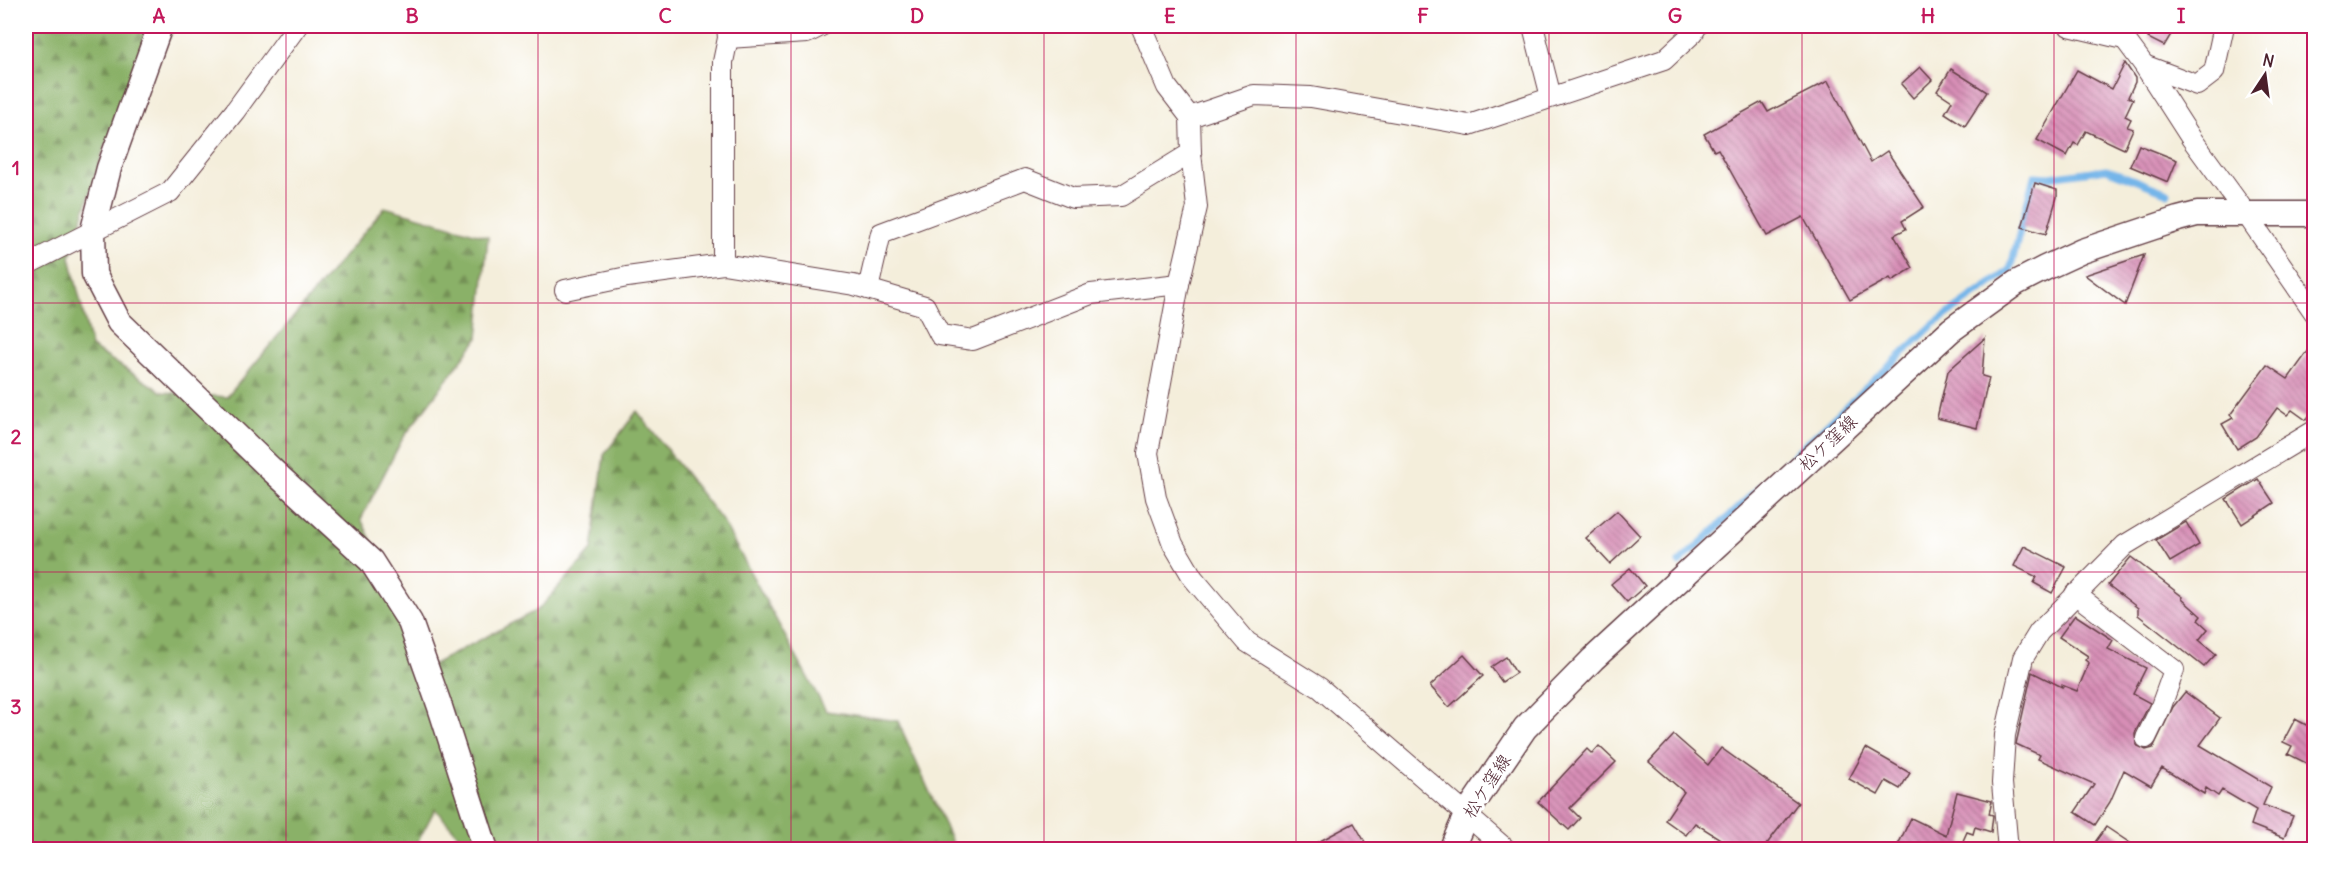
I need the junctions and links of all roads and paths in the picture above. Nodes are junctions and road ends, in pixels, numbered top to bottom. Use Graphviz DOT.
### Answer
graph roads {
  1 [pos="160,26"];
  2 [pos="297,26"];
  3 [pos="821,26"];
  4 [pos="1141,26"];
  5 [pos="1533,26"];
  6 [pos="1697,26"];
  7 [pos="2069,26"];
  8 [pos="2224,26"];
  9 [pos="727,32"];
  10 [pos="2120,32"];
  11 [pos="2144,65"];
  12 [pos="1551,97"];
  13 [pos="1190,117"];
  14 [pos="1191,153"];
  15 [pos="2314,214"];
  16 [pos="2247,215"];
  17 [pos="93,230"];
  18 [pos="723,264"];
  19 [pos="26,265"];
  20 [pos="1179,284"];
  21 [pos="868,289"];
  22 [pos="565,290"];
  23 [pos="2314,312"];
  24 [pos="2314,431"];
  25 [pos="2075,594"];
  26 [pos="2146,738"];
  27 [pos="1467,813"];
  28 [pos="486,849"];
  29 [pos="1451,849"];
  30 [pos="1508,849"];
  31 [pos="2008,849"];
  1 -- 17 [label="street"];
  2 -- 17 [label="street"];
  3 -- 9 [label="street"];
  4 -- 13 [label="street"];
  5 -- 12 [label="street"];
  6 -- 12 [label="street"];
  7 -- 10 [label="street"];
  8 -- 11 [label="street"];
  9 -- 18 [label="street"];
  10 -- 11 [label="street"];
  11 -- 16 [label="street"];
  12 -- 13 [label="street"];
  13 -- 14 [label="street"];
  14 -- 20 [label="street"];
  14 -- 21 [label="street"];
  15 -- 16 [label="street, 松ケ窪線"];
  16 -- 23 [label="street"];
  16 -- 27 [label="street, 松ケ窪線"];
  17 -- 19 [label="street"];
  17 -- 28 [label="street"];
  18 -- 21 [label="street"];
  18 -- 22 [label="street"];
  20 -- 21 [label="street"];
  20 -- 27 [label="street"];
  24 -- 25 [label="street"];
  25 -- 26 [label="street"];
  25 -- 31 [label="street"];
  27 -- 29 [label="street, 松ケ窪線"];
  27 -- 30 [label="street"];
}
